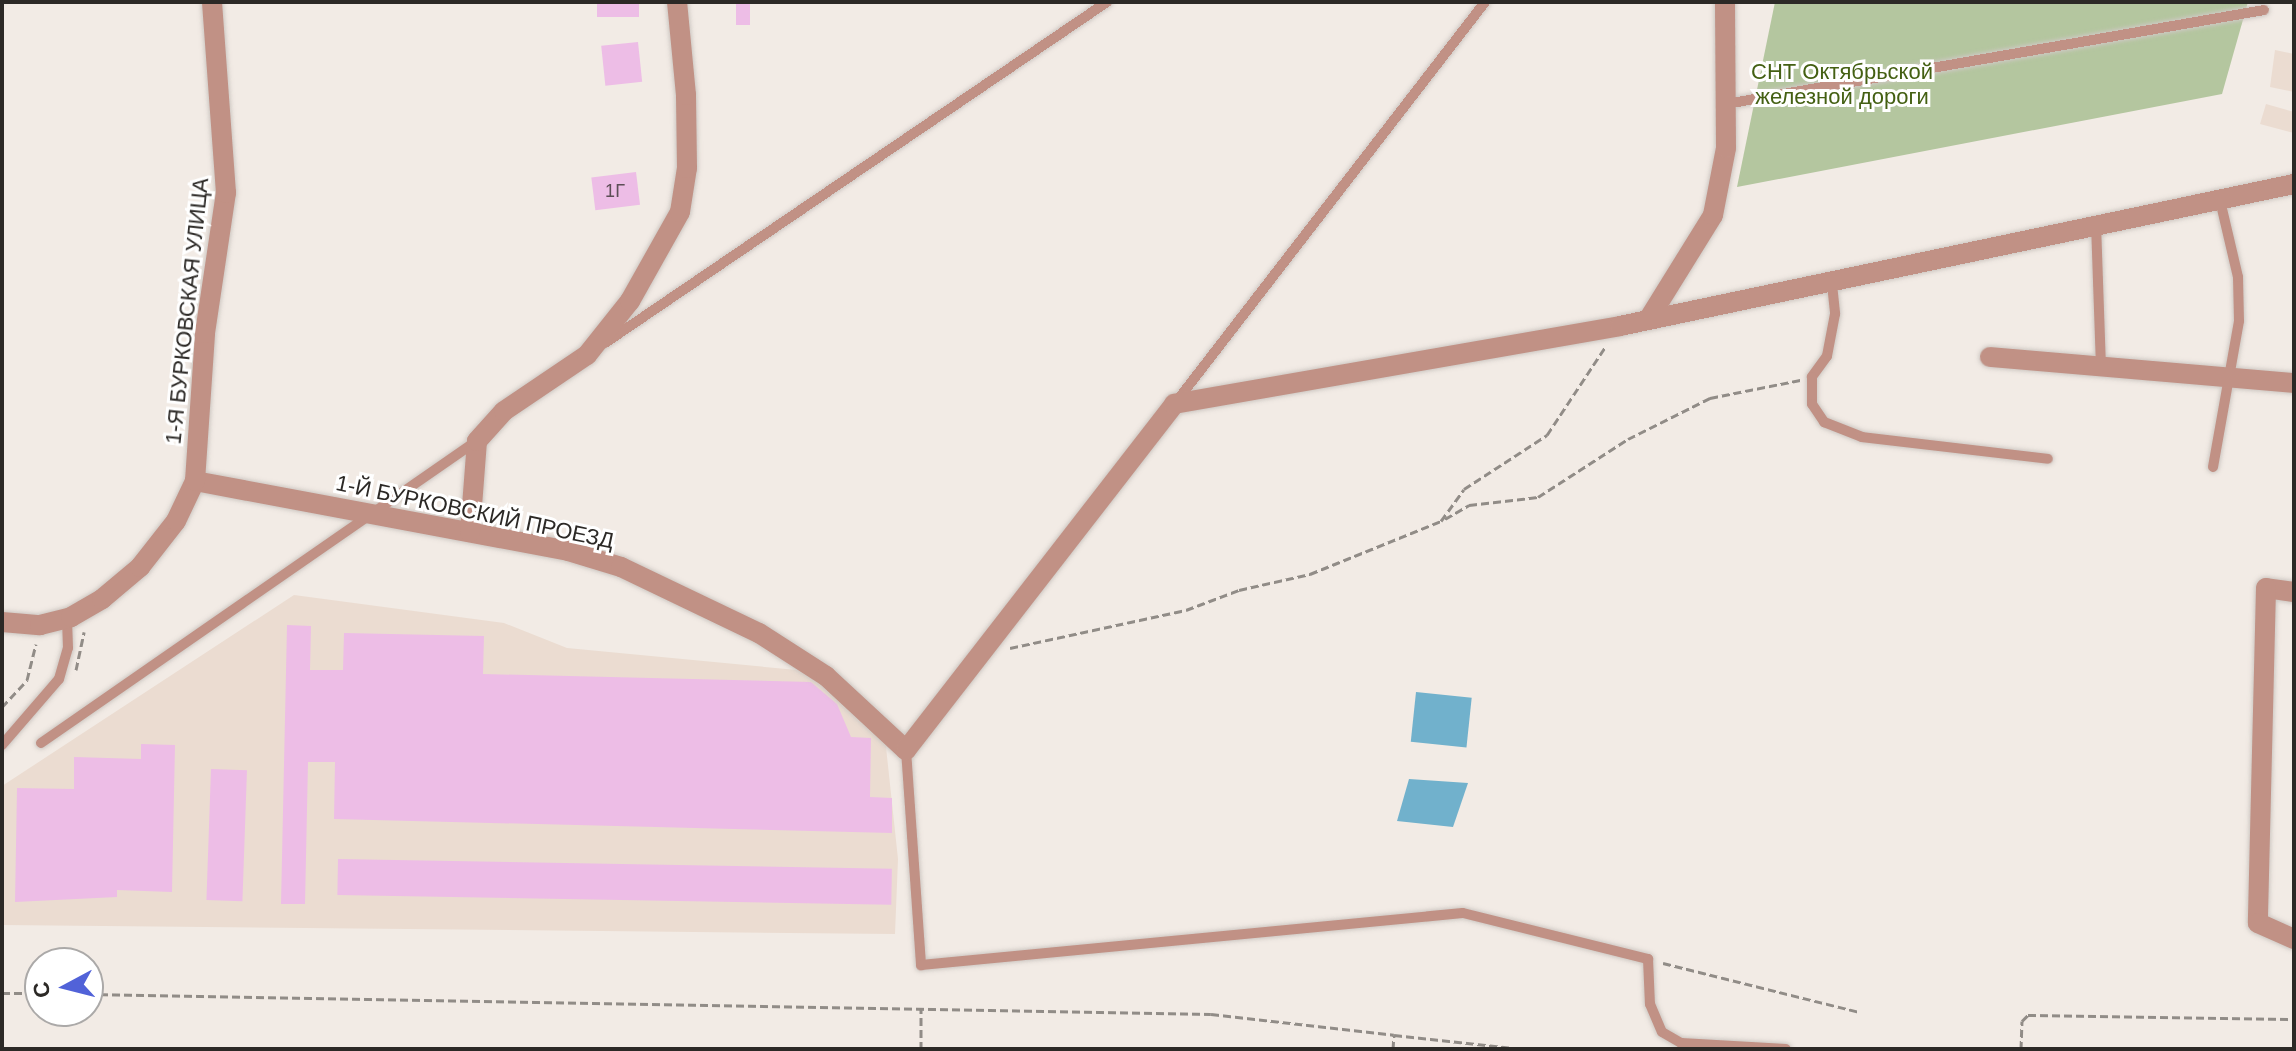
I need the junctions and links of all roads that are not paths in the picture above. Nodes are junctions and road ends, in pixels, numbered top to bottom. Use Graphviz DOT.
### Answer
graph roads {
  1 [pos="212,2"];
  2 [pos="677,2"];
  3 [pos="1107,2"];
  4 [pos="1485,2"];
  5 [pos="1725,2"];
  6 [pos="2264,10"];
  7 [pos="1726,104"];
  8 [pos="2294,184"];
  9 [pos="2220,200"];
  10 [pos="2096,224"];
  11 [pos="1832,284"];
  12 [pos="1648,320"];
  13 [pos="587,355"];
  14 [pos="1990,357"];
  15 [pos="2101,367"];
  16 [pos="2228,377"];
  17 [pos="2294,383"];
  18 [pos="1174,404"];
  19 [pos="477,441"];
  20 [pos="2048,459"];
  21 [pos="2213,467"];
  22 [pos="195,481"];
  23 [pos="376,515"];
  24 [pos="470,532"];
  25 [pos="2294,592"];
  26 [pos="67,618"];
  27 [pos="2,622"];
  28 [pos="41,743"];
  29 [pos="2,745"];
  30 [pos="906,750"];
  31 [pos="2294,939"];
  32 [pos="1786,1049"];
  1 -- 22 [label="street, 1-Я БУРКОВСКАЯ УЛИЦА"];
  2 -- 13 [label="street"];
  3 -- 13 [label="lane"];
  4 -- 18 [label="lane"];
  5 -- 7 [label="street"];
  6 -- 7 [label="lane"];
  7 -- 12 [label="street"];
  8 -- 9 [label="street"];
  9 -- 10 [label="street"];
  9 -- 16 [label="lane"];
  10 -- 11 [label="street"];
  10 -- 15 [label="lane"];
  11 -- 12 [label="street"];
  11 -- 20 [label="lane"];
  12 -- 18 [label="street"];
  13 -- 19 [label="street"];
  14 -- 15 [label="street"];
  15 -- 16 [label="street"];
  16 -- 17 [label="street"];
  16 -- 21 [label="lane"];
  18 -- 30 [label="street"];
  19 -- 23 [label="lane"];
  19 -- 24 [label="street"];
  22 -- 23 [label="street, 1-Й БУРКОВСКИЙ ПРОЕЗД"];
  22 -- 26 [label="street"];
  23 -- 24 [label="street, 1-Й БУРКОВСКИЙ ПРОЕЗД"];
  23 -- 28 [label="lane"];
  24 -- 30 [label="street, 1-Й БУРКОВСКИЙ ПРОЕЗД"];
  25 -- 31 [label="street"];
  26 -- 27 [label="street"];
  26 -- 29 [label="lane"];
  30 -- 32 [label="lane"];
}
